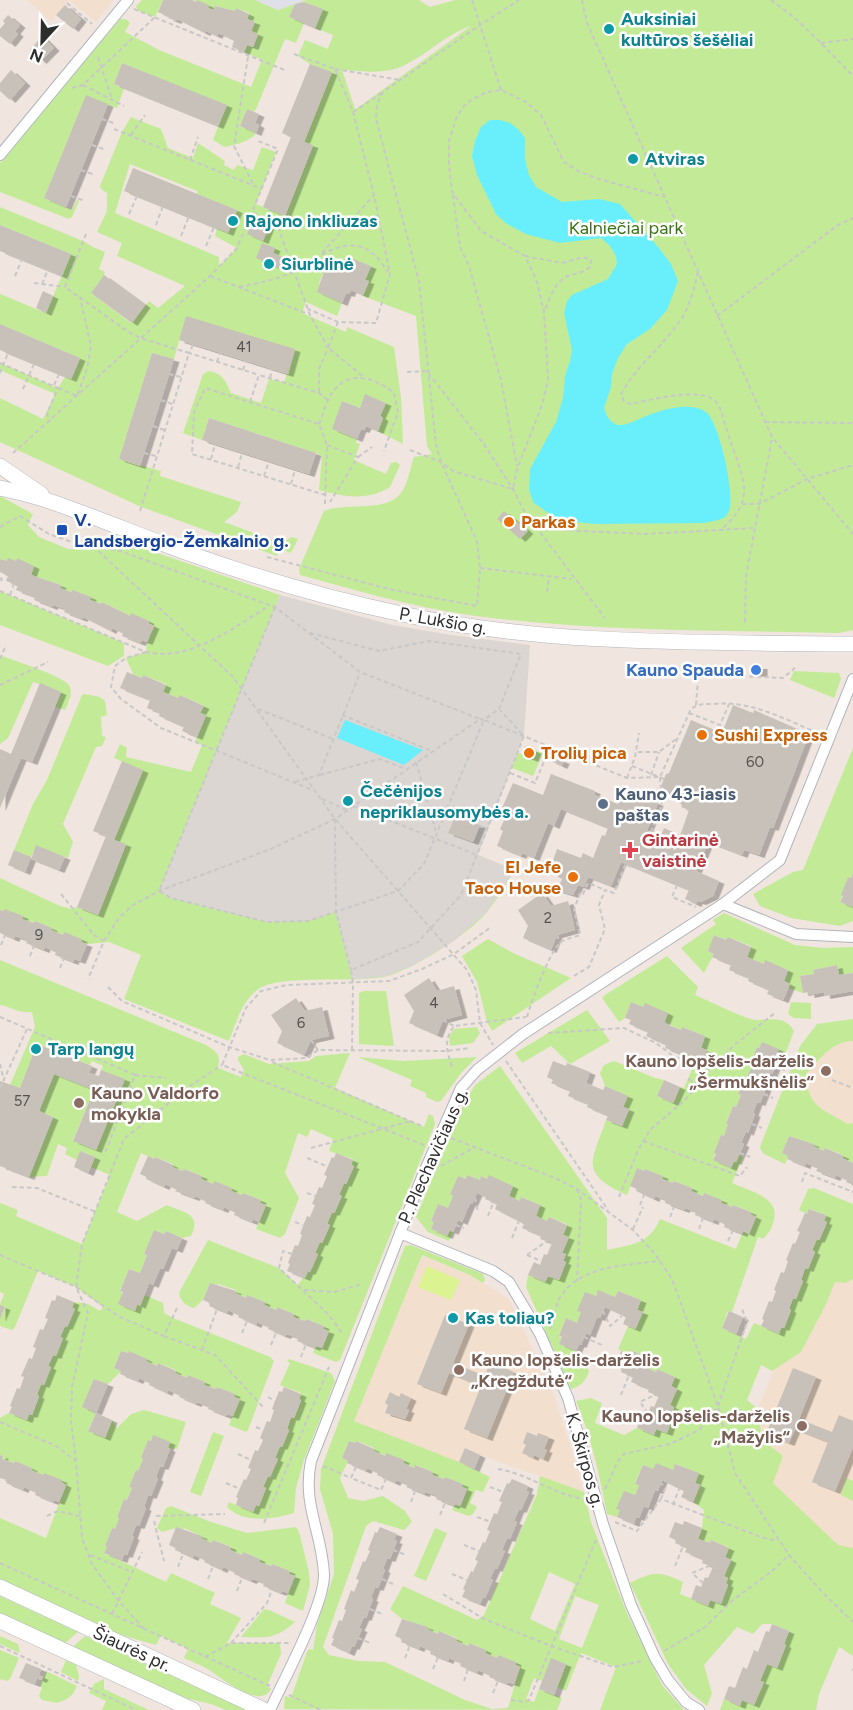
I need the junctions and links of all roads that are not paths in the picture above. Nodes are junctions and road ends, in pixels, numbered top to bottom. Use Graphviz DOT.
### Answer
graph roads {
  1 [pos="126,2"];
  2 [pos="0,155"];
  3 [pos="0,466"];
  4 [pos="0,488"];
  5 [pos="51,501"];
  6 [pos="853,644"];
  7 [pos="853,679"];
  8 [pos="723,904"];
  9 [pos="853,937"];
  10 [pos="400,1233"];
  11 [pos="0,1587"];
  12 [pos="0,1621"];
  13 [pos="193,1710"];
  14 [pos="264,1710"];
  15 [pos="270,1710"];
  16 [pos="699,1710"];
  1 -- 2 [label="street"];
  3 -- 5 [label="main road, P. Lukšio g."];
  4 -- 5 [label="main road, P. Lukšio g."];
  5 -- 6 [label="main road, P. Lukšio g."];
  7 -- 8 [label="street, P. Plechavičiaus g."];
  8 -- 9 [label="street"];
  8 -- 10 [label="street, P. Plechavičiaus g."];
  10 -- 15 [label="street, P. Plechavičiaus g."];
  10 -- 16 [label="street, K. Škirpos g."];
  11 -- 14 [label="main road, Šiaurės pr."];
  12 -- 13 [label="main road, Šiaurės pr."];
}
